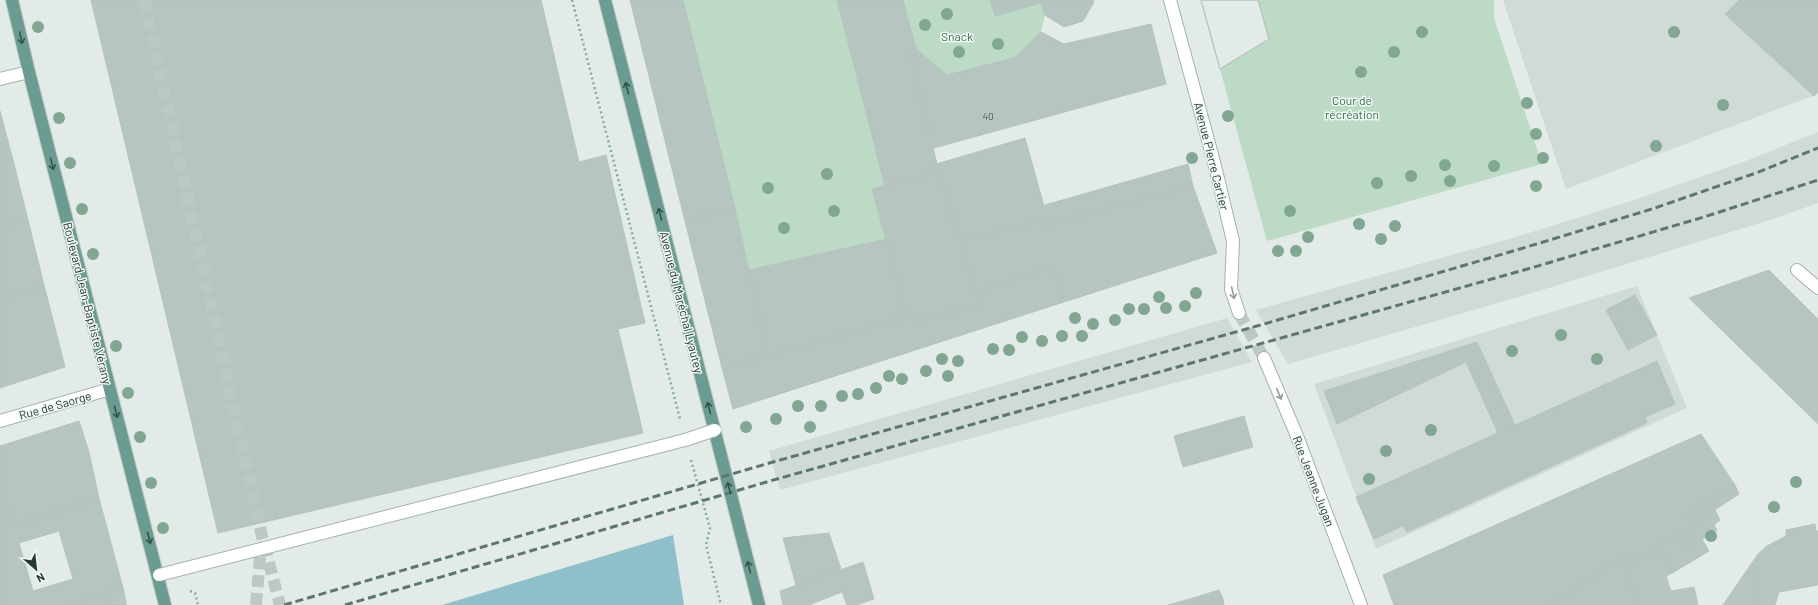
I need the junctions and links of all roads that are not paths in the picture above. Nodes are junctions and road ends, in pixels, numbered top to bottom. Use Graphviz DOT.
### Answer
graph roads {
  1 [pos="12,0"];
  2 [pos="605,0"];
  3 [pos="1170,0"];
  4 [pos="28,72"];
  5 [pos="0,79"];
  6 [pos="1797,270"];
  7 [pos="1818,288"];
  8 [pos="1239,313"];
  9 [pos="1264,358"];
  10 [pos="110,389"];
  11 [pos="0,421"];
  12 [pos="715,430"];
  13 [pos="159,576"];
  14 [pos="165,605"];
  15 [pos="759,605"];
  16 [pos="1361,605"];
  1 -- 4 [label="main road, Boulevard Jean-Baptiste Vérany, one-way"];
  12 -- 2 [label="main road, Avenue du Maréchal Lyautey, one-way"];
  3 -- 8 [label="street, Avenue Pierre Cartier, one-way"];
  4 -- 5 [label="street"];
  4 -- 10 [label="main road, Boulevard Jean-Baptiste Vérany, one-way"];
  6 -- 7 [label="street"];
  9 -- 16 [label="street, Rue Jeanne Jugan, one-way"];
  10 -- 11 [label="street, Rue de Saorge"];
  10 -- 13 [label="main road, Boulevard Jean-Baptiste Vérany, one-way"];
  12 -- 13 [label="street, bridge"];
  15 -- 12 [label="main road, Avenue du Maréchal Lyautey, one-way"];
  13 -- 14 [label="main road, Boulevard Jean-Baptiste Vérany"];
}
